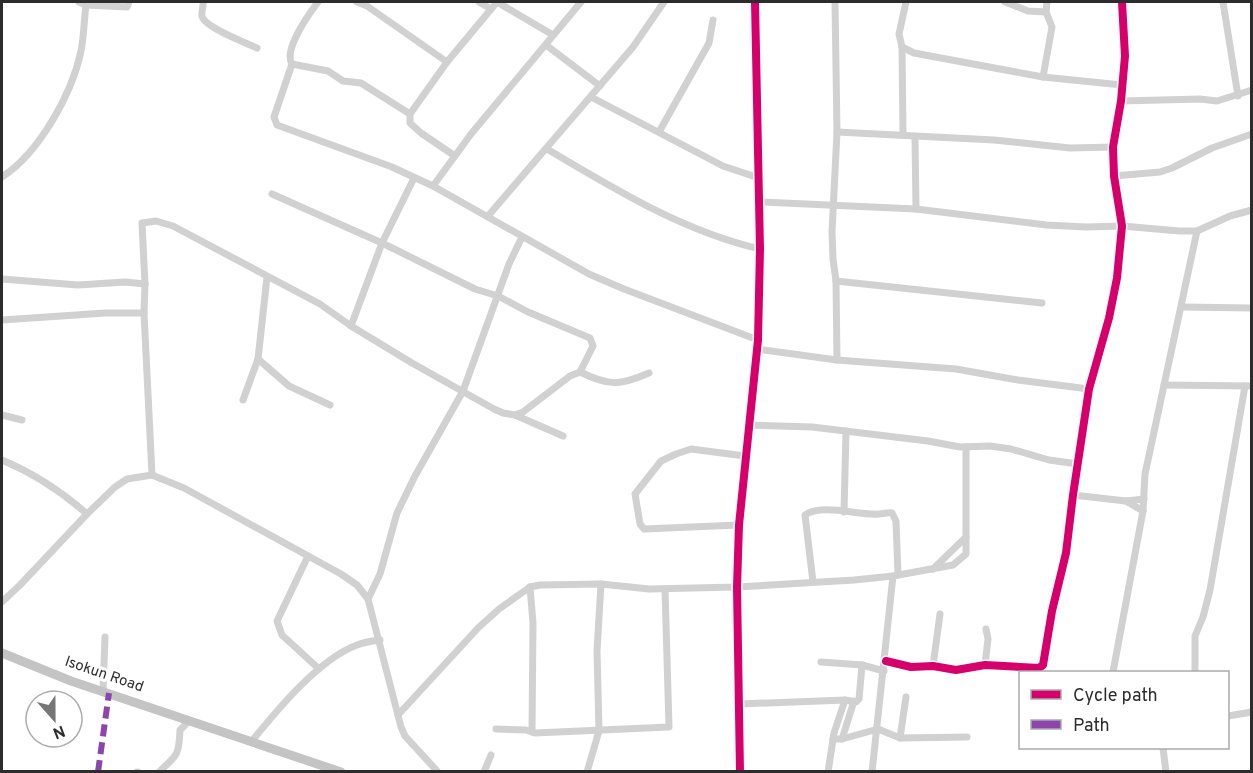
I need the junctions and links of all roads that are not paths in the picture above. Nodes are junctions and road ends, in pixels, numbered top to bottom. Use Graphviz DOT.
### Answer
graph roads {
  1 [pos="129,2"];
  2 [pos="203,2"];
  3 [pos="318,2"];
  4 [pos="357,2"];
  5 [pos="480,2"];
  6 [pos="497,2"];
  7 [pos="581,2"];
  8 [pos="664,2"];
  9 [pos="755,2"];
  10 [pos="835,2"];
  11 [pos="906,2"];
  12 [pos="1005,2"];
  13 [pos="1047,2"];
  14 [pos="1122,2"];
  15 [pos="1223,2"];
  16 [pos="83,3"];
  17 [pos="491,9"];
  18 [pos="1046,12"];
  19 [pos="713,20"];
  20 [pos="554,35"];
  21 [pos="546,45"];
  22 [pos="902,47"];
  23 [pos="257,48"];
  24 [pos="914,53"];
  25 [pos="447,62"];
  26 [pos="292,64"];
  27 [pos="903,65"];
  28 [pos="1043,77"];
  29 [pos="1122,84"];
  30 [pos="600,86"];
  31 [pos="1251,90"];
  32 [pos="1238,96"];
  33 [pos="591,97"];
  34 [pos="1121,101"];
  35 [pos="410,114"];
  36 [pos="659,132"];
  37 [pos="837,132"];
  38 [pos="1251,134"];
  39 [pos="903,135"];
  40 [pos="915,137"];
  41 [pos="1113,147"];
  42 [pos="547,149"];
  43 [pos="455,156"];
  44 [pos="1114,176"];
  45 [pos="2,177"];
  46 [pos="414,178"];
  47 [pos="759,178"];
  48 [pos="433,186"];
  49 [pos="272,194"];
  50 [pos="760,202"];
  51 [pos="834,206"];
  52 [pos="916,209"];
  53 [pos="1251,210"];
  54 [pos="488,216"];
  55 [pos="1122,226"];
  56 [pos="1197,231"];
  57 [pos="522,237"];
  58 [pos="382,243"];
  59 [pos="760,249"];
  60 [pos="267,278"];
  61 [pos="2,279"];
  62 [pos="836,281"];
  63 [pos="145,284"];
  64 [pos="498,296"];
  65 [pos="1042,303"];
  66 [pos="1182,307"];
  67 [pos="1251,308"];
  68 [pos="144,313"];
  69 [pos="2,320"];
  70 [pos="351,326"];
  71 [pos="758,340"];
  72 [pos="757,349"];
  73 [pos="258,359"];
  74 [pos="837,360"];
  75 [pos="580,372"];
  76 [pos="649,373"];
  77 [pos="1164,385"];
  78 [pos="1248,386"];
  79 [pos="1089,389"];
  80 [pos="463,391"];
  81 [pos="243,400"];
  82 [pos="330,405"];
  83 [pos="2,415"];
  84 [pos="515,415"];
  85 [pos="22,420"];
  86 [pos="750,425"];
  87 [pos="846,431"];
  88 [pos="563,436"];
  89 [pos="966,447"];
  90 [pos="745,456"];
  91 [pos="2,460"];
  92 [pos="1078,464"];
  93 [pos="152,475"];
  94 [pos="1073,495"];
  95 [pos="1144,499"];
  96 [pos="1126,501"];
  97 [pos="844,512"];
  98 [pos="1143,512"];
  99 [pos="87,514"];
  100 [pos="739,525"];
  101 [pos="966,537"];
  102 [pos="309,556"];
  103 [pos="946,557"];
  104 [pos="943,567"];
  105 [pos="933,569"];
  106 [pos="812,571"];
  107 [pos="896,575"];
  108 [pos="833,581"];
  109 [pos="813,582"];
  110 [pos="601,584"];
  111 [pos="530,587"];
  112 [pos="737,587"];
  113 [pos="665,589"];
  114 [pos="368,599"];
  115 [pos="2,602"];
  116 [pos="940,615"];
  117 [pos="986,628"];
  118 [pos="105,637"];
  119 [pos="380,640"];
  120 [pos="2,653"];
  121 [pos="885,661"];
  122 [pos="821,662"];
  123 [pos="862,665"];
  124 [pos="985,665"];
  125 [pos="933,666"];
  126 [pos="319,669"];
  127 [pos="884,671"];
  128 [pos="1113,671"];
  129 [pos="1195,671"];
  130 [pos="103,691"];
  131 [pos="906,697"];
  132 [pos="845,700"];
  133 [pos="854,701"];
  134 [pos="740,704"];
  135 [pos="1251,712"];
  136 [pos="398,715"];
  137 [pos="1229,716"];
  138 [pos="186,719"];
  139 [pos="496,729"];
  140 [pos="878,729"];
  141 [pos="599,731"];
  142 [pos="532,732"];
  143 [pos="967,737"];
  144 [pos="900,738"];
  145 [pos="833,739"];
  146 [pos="842,740"];
  147 [pos="252,741"];
  148 [pos="1163,749"];
  149 [pos="491,755"];
  150 [pos="159,771"];
  151 [pos="340,771"];
  152 [pos="438,771"];
  153 [pos="484,771"];
  154 [pos="587,771"];
  155 [pos="740,771"];
  156 [pos="828,771"];
  157 [pos="872,771"];
  158 [pos="1166,771"];
  1 -- 16 [label="street"];
  2 -- 23 [label="street"];
  3 -- 26 [label="street"];
  4 -- 25 [label="street"];
  5 -- 17 [label="street"];
  6 -- 17 [label="street"];
  6 -- 20 [label="street"];
  7 -- 20 [label="street"];
  8 -- 30 [label="street"];
  9 -- 47 [label="street"];
  10 -- 37 [label="street"];
  11 -- 22 [label="street"];
  12 -- 18 [label="street"];
  13 -- 18 [label="street"];
  14 -- 29 [label="street"];
  15 -- 32 [label="street"];
  16 -- 45 [label="street"];
  17 -- 25 [label="street"];
  18 -- 28 [label="street"];
  19 -- 36 [label="street"];
  20 -- 21 [label="street"];
  21 -- 30 [label="street"];
  21 -- 43 [label="street"];
  22 -- 24 [label="street"];
  22 -- 27 [label="street"];
  24 -- 27 [label="street"];
  24 -- 28 [label="street"];
  25 -- 35 [label="street"];
  26 -- 35 [label="street"];
  26 -- 46 [label="street"];
  27 -- 39 [label="street"];
  28 -- 29 [label="street"];
  29 -- 34 [label="street"];
  30 -- 33 [label="street"];
  31 -- 32 [label="street"];
  32 -- 34 [label="street"];
  33 -- 36 [label="street"];
  33 -- 42 [label="street"];
  34 -- 41 [label="street"];
  35 -- 43 [label="street"];
  36 -- 47 [label="street"];
  37 -- 39 [label="street"];
  37 -- 51 [label="street"];
  38 -- 44 [label="street"];
  39 -- 40 [label="street"];
  40 -- 41 [label="street"];
  40 -- 52 [label="street"];
  41 -- 44 [label="street"];
  42 -- 54 [label="street"];
  42 -- 59 [label="street"];
  43 -- 48 [label="street"];
  44 -- 55 [label="street"];
  46 -- 48 [label="street"];
  46 -- 58 [label="street"];
  47 -- 50 [label="street"];
  48 -- 54 [label="street"];
  49 -- 58 [label="street"];
  50 -- 51 [label="street"];
  50 -- 59 [label="street"];
  51 -- 52 [label="street"];
  51 -- 62 [label="street"];
  52 -- 55 [label="street"];
  53 -- 56 [label="street"];
  54 -- 57 [label="street"];
  55 -- 56 [label="street"];
  55 -- 79 [label="street"];
  56 -- 66 [label="street"];
  57 -- 64 [label="street"];
  57 -- 71 [label="street"];
  58 -- 64 [label="street"];
  58 -- 70 [label="street"];
  59 -- 71 [label="street"];
  60 -- 63 [label="street"];
  60 -- 70 [label="street"];
  60 -- 73 [label="street"];
  61 -- 63 [label="street"];
  62 -- 65 [label="street"];
  62 -- 74 [label="street"];
  63 -- 68 [label="street"];
  64 -- 75 [label="street"];
  64 -- 80 [label="street"];
  66 -- 67 [label="street"];
  66 -- 77 [label="street"];
  68 -- 69 [label="street"];
  68 -- 93 [label="street"];
  70 -- 80 [label="street"];
  71 -- 72 [label="street"];
  72 -- 74 [label="street"];
  72 -- 86 [label="street"];
  73 -- 81 [label="street"];
  73 -- 82 [label="street"];
  74 -- 79 [label="street"];
  75 -- 76 [label="street"];
  75 -- 84 [label="street"];
  77 -- 78 [label="street"];
  77 -- 95 [label="street"];
  78 -- 129 [label="street"];
  79 -- 92 [label="street"];
  80 -- 84 [label="street"];
  80 -- 114 [label="street"];
  83 -- 85 [label="street"];
  84 -- 88 [label="street"];
  86 -- 87 [label="street"];
  86 -- 90 [label="street"];
  87 -- 89 [label="street"];
  87 -- 97 [label="street"];
  89 -- 92 [label="street"];
  89 -- 101 [label="street"];
  90 -- 100 [label="street"];
  90 -- 100 [label="street"];
  91 -- 99 [label="street"];
  92 -- 94 [label="street"];
  93 -- 99 [label="street"];
  93 -- 102 [label="street"];
  94 -- 96 [label="street"];
  94 -- 124 [label="street"];
  95 -- 96 [label="street"];
  95 -- 98 [label="street"];
  96 -- 98 [label="street"];
  97 -- 106 [label="street"];
  97 -- 107 [label="street"];
  98 -- 128 [label="street"];
  99 -- 115 [label="street"];
  100 -- 112 [label="street"];
  101 -- 103 [label="street"];
  101 -- 104 [label="street"];
  102 -- 114 [label="street"];
  102 -- 126 [label="street"];
  103 -- 104 [label="street"];
  103 -- 105 [label="street"];
  104 -- 105 [label="street"];
  105 -- 107 [label="street"];
  106 -- 108 [label="street"];
  106 -- 109 [label="street"];
  107 -- 108 [label="street"];
  107 -- 121 [label="street"];
  108 -- 109 [label="street"];
  109 -- 112 [label="street"];
  110 -- 111 [label="street"];
  110 -- 113 [label="street"];
  110 -- 141 [label="street"];
  111 -- 136 [label="street"];
  111 -- 142 [label="street"];
  112 -- 113 [label="street"];
  112 -- 134 [label="street"];
  113 -- 141 [label="street"];
  114 -- 119 [label="street"];
  116 -- 125 [label="street"];
  117 -- 124 [label="street"];
  118 -- 130 [label="street"];
  119 -- 126 [label="street"];
  119 -- 136 [label="street"];
  120 -- 130 [label="main road, Isokun Road"];
  121 -- 125 [label="street"];
  121 -- 127 [label="street"];
  122 -- 123 [label="street"];
  123 -- 127 [label="street"];
  123 -- 133 [label="street"];
  124 -- 125 [label="street"];
  126 -- 147 [label="street"];
  127 -- 140 [label="street"];
  130 -- 138 [label="main road, Isokun Road"];
  131 -- 144 [label="street"];
  132 -- 133 [label="street"];
  132 -- 134 [label="street"];
  132 -- 145 [label="street"];
  133 -- 146 [label="street"];
  134 -- 155 [label="street"];
  135 -- 137 [label="street"];
  136 -- 152 [label="street"];
  138 -- 147 [label="main road, Isokun Road"];
  138 -- 150 [label="street"];
  139 -- 142 [label="street"];
  140 -- 144 [label="street"];
  140 -- 146 [label="street"];
  140 -- 157 [label="street"];
  141 -- 142 [label="street"];
  141 -- 154 [label="street"];
  143 -- 144 [label="street"];
  145 -- 146 [label="street"];
  145 -- 156 [label="street"];
  147 -- 151 [label="main road, Isokun Road"];
  148 -- 158 [label="street"];
  149 -- 153 [label="street"];
}
